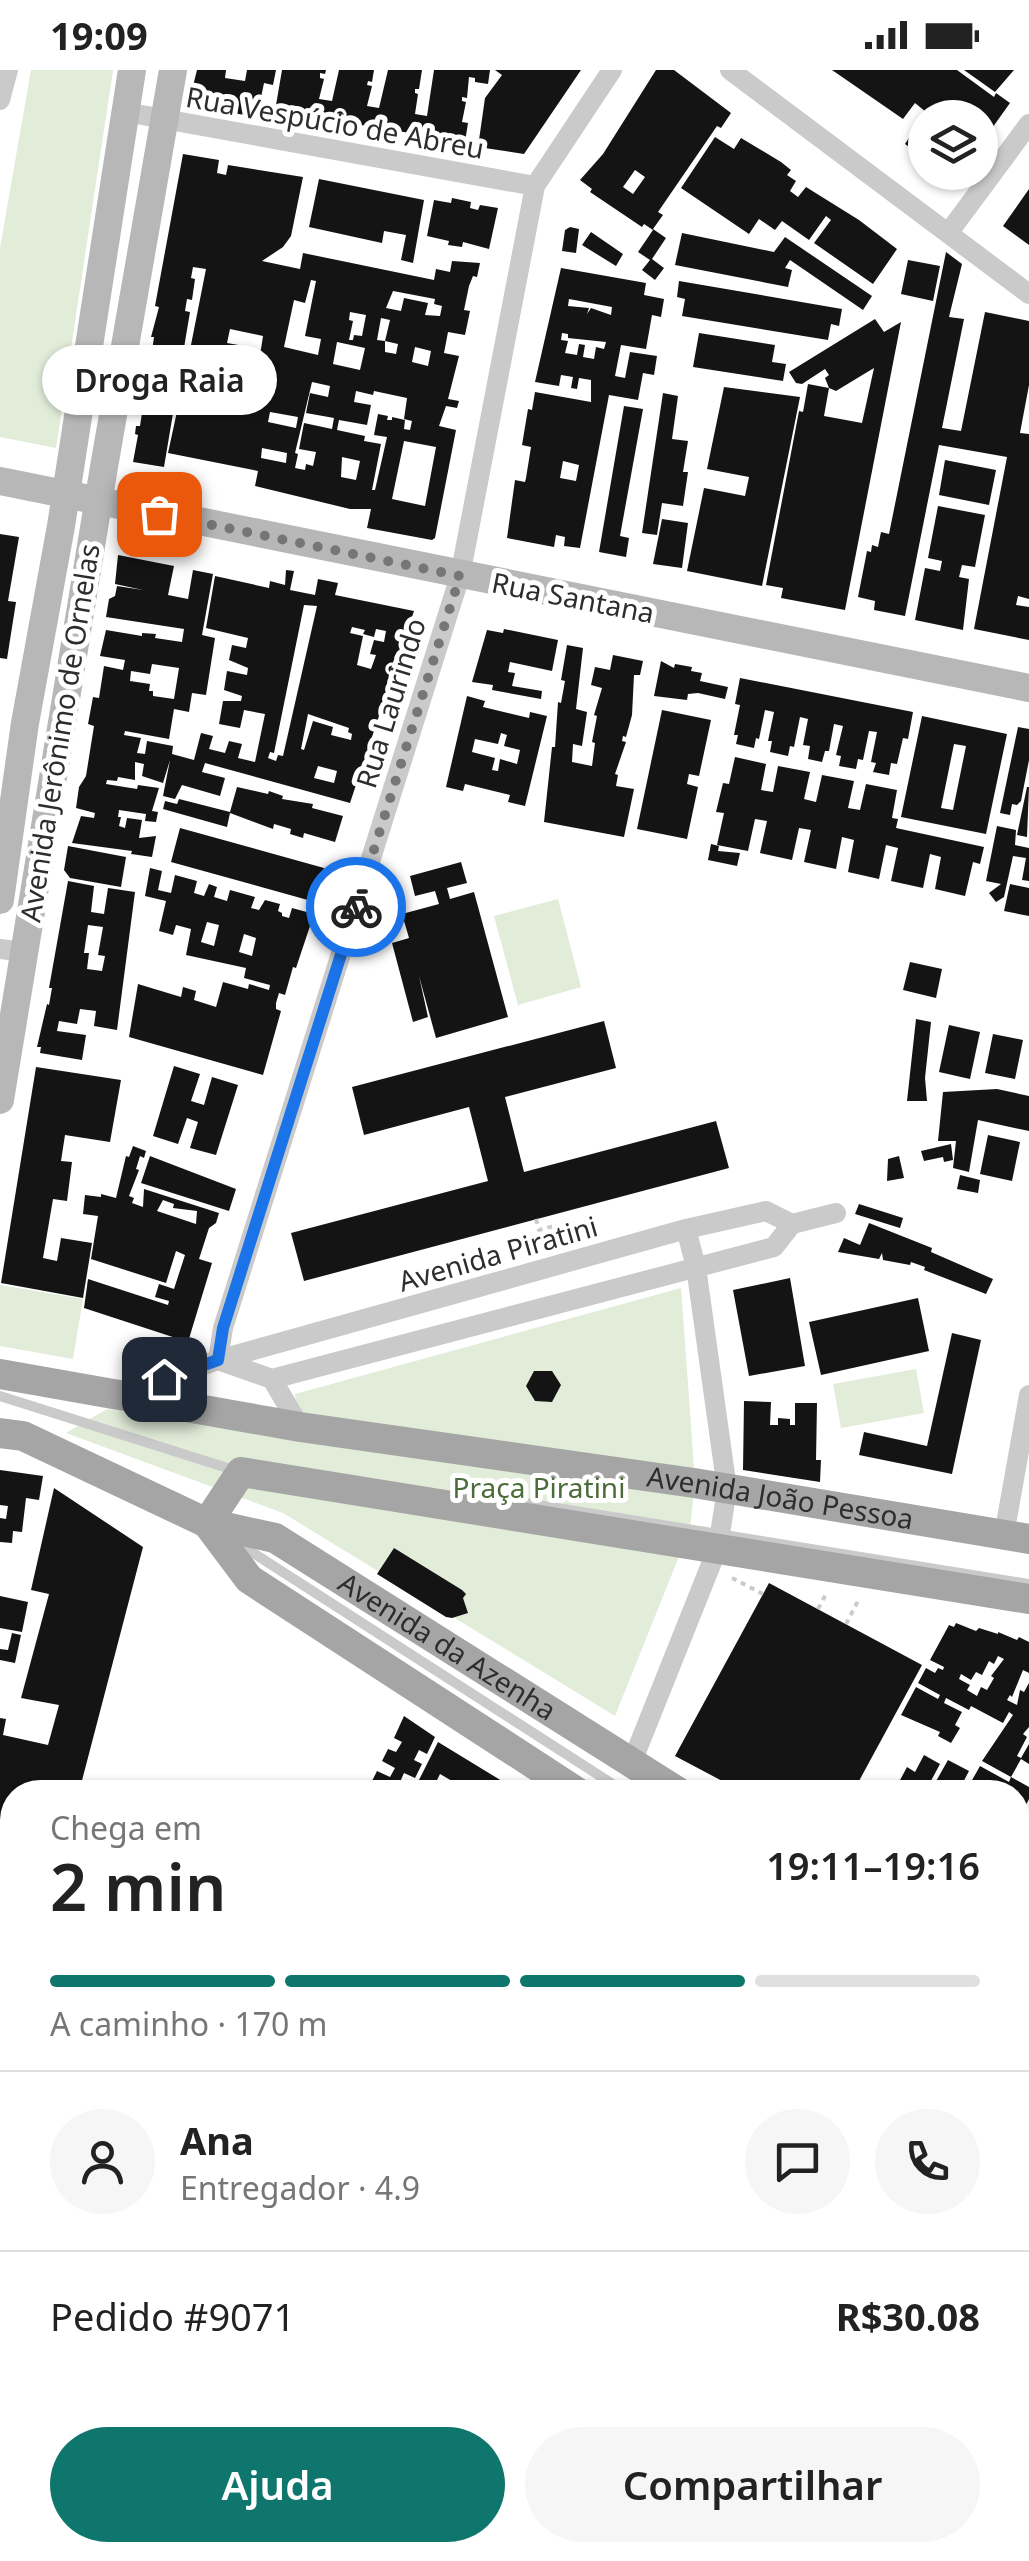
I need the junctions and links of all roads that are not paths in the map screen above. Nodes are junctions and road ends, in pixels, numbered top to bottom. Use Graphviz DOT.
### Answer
graph roads {
  1 [pos="8,70"];
  2 [pos="132,70"];
  3 [pos="173,70"];
  4 [pos="612,70"];
  5 [pos="730,70"];
  6 [pos="0,100"];
  7 [pos="126,112"];
  8 [pos="166,122"];
  9 [pos="1029,124"];
  10 [pos="535,186"];
  11 [pos="948,232"];
  12 [pos="98,287"];
  13 [pos="134,294"];
  14 [pos="1029,294"];
  15 [pos="0,481"];
  16 [pos="66,494"];
  17 [pos="98,501"];
  18 [pos="460,576"];
  19 [pos="1029,688"];
  20 [pos="25,724"];
  21 [pos="60,731"];
  22 [pos="0,900"];
  23 [pos="12,951"];
  24 [pos="0,1100"];
  25 [pos="836,1214"];
  26 [pos="792,1224"];
  27 [pos="686,1229"];
  28 [pos="696,1266"];
  29 [pos="218,1360"];
  30 [pos="0,1374"];
  31 [pos="272,1379"];
  32 [pos="0,1385"];
  33 [pos="121,1394"];
  34 [pos="1029,1395"];
  35 [pos="0,1396"];
  36 [pos="86,1421"];
  37 [pos="300,1428"];
  38 [pos="0,1433"];
  39 [pos="241,1472"];
  40 [pos="361,1477"];
  41 [pos="727,1489"];
  42 [pos="496,1498"];
  43 [pos="207,1523"];
  44 [pos="1016,1537"];
  45 [pos="716,1549"];
  46 [pos="1029,1584"];
  47 [pos="1029,1599"];
  48 [pos="632,1762"];
  49 [pos="559,1780"];
  50 [pos="607,1780"];
  51 [pos="660,1780"];
  1 -- 6 [label="street"];
  2 -- 7 [label="street, Avenida Jerônimo de Ornelas"];
  3 -- 8 [label="street, Avenida Jerônimo de Ornelas"];
  4 -- 10 [label="street, Rua Laurindo"];
  5 -- 11 [label="street"];
  7 -- 8 [label="street, Rua Vespúcio de Abreu"];
  7 -- 12 [label="street, Avenida Jerônimo de Ornelas"];
  8 -- 10 [label="street, Rua Vespúcio de Abreu"];
  8 -- 13 [label="street, Avenida Jerônimo de Ornelas"];
  9 -- 11 [label="street"];
  10 -- 18 [label="street, Rua Laurindo"];
  11 -- 14 [label="street"];
  12 -- 13 [label="street"];
  12 -- 16 [label="street, Avenida Jerônimo de Ornelas"];
  13 -- 17 [label="street, Avenida Jerônimo de Ornelas"];
  15 -- 16 [label="street, Rua Santana"];
  16 -- 17 [label="street, Rua Santana"];
  16 -- 20 [label="street, Avenida Jerônimo de Ornelas"];
  17 -- 18 [label="street, Rua Santana"];
  17 -- 21 [label="street, Avenida Jerônimo de Ornelas"];
  18 -- 19 [label="street, Rua Santana"];
  18 -- 29 [label="street, Rua Laurindo"];
  20 -- 21 [label="street"];
  20 -- 22 [label="street, Avenida Jerônimo de Ornelas"];
  21 -- 23 [label="street, Avenida Jerônimo de Ornelas"];
  23 -- 24 [label="street, Avenida Jerônimo de Ornelas"];
  25 -- 26 [label="street, Avenida Piratini"];
  26 -- 27 [label="street, Avenida Piratini"];
  26 -- 28 [label="street, Avenida Piratini"];
  27 -- 28 [label="street"];
  27 -- 29 [label="street, Avenida Piratini"];
  28 -- 31 [label="street, Avenida Piratini"];
  28 -- 41 [label="street"];
  29 -- 31 [label="street"];
  29 -- 33 [label="street, Avenida Piratini"];
  30 -- 33 [label="main road, Avenida João Pessoa"];
  31 -- 37 [label="street"];
  32 -- 36 [label="lane"];
  33 -- 37 [label="main road, Avenida João Pessoa"];
  34 -- 44 [label="street"];
  35 -- 36 [label="lane"];
  36 -- 39 [label="lane"];
  37 -- 41 [label="main road, Avenida João Pessoa"];
  38 -- 43 [label="main road, Avenida da Azenha"];
  39 -- 40 [label="lane"];
  39 -- 43 [label="main road"];
  39 -- 45 [label="main road"];
  41 -- 44 [label="main road, Avenida João Pessoa"];
  41 -- 45 [label="street"];
  42 -- 45 [label="lane"];
  43 -- 48 [label="main road, Avenida da Azenha"];
  43 -- 49 [label="main road, Avenida da Azenha"];
  43 -- 50 [label="lane"];
  45 -- 46 [label="lane"];
  45 -- 47 [label="main road"];
  45 -- 48 [label="street"];
  48 -- 51 [label="main road, Avenida da Azenha"];
}
